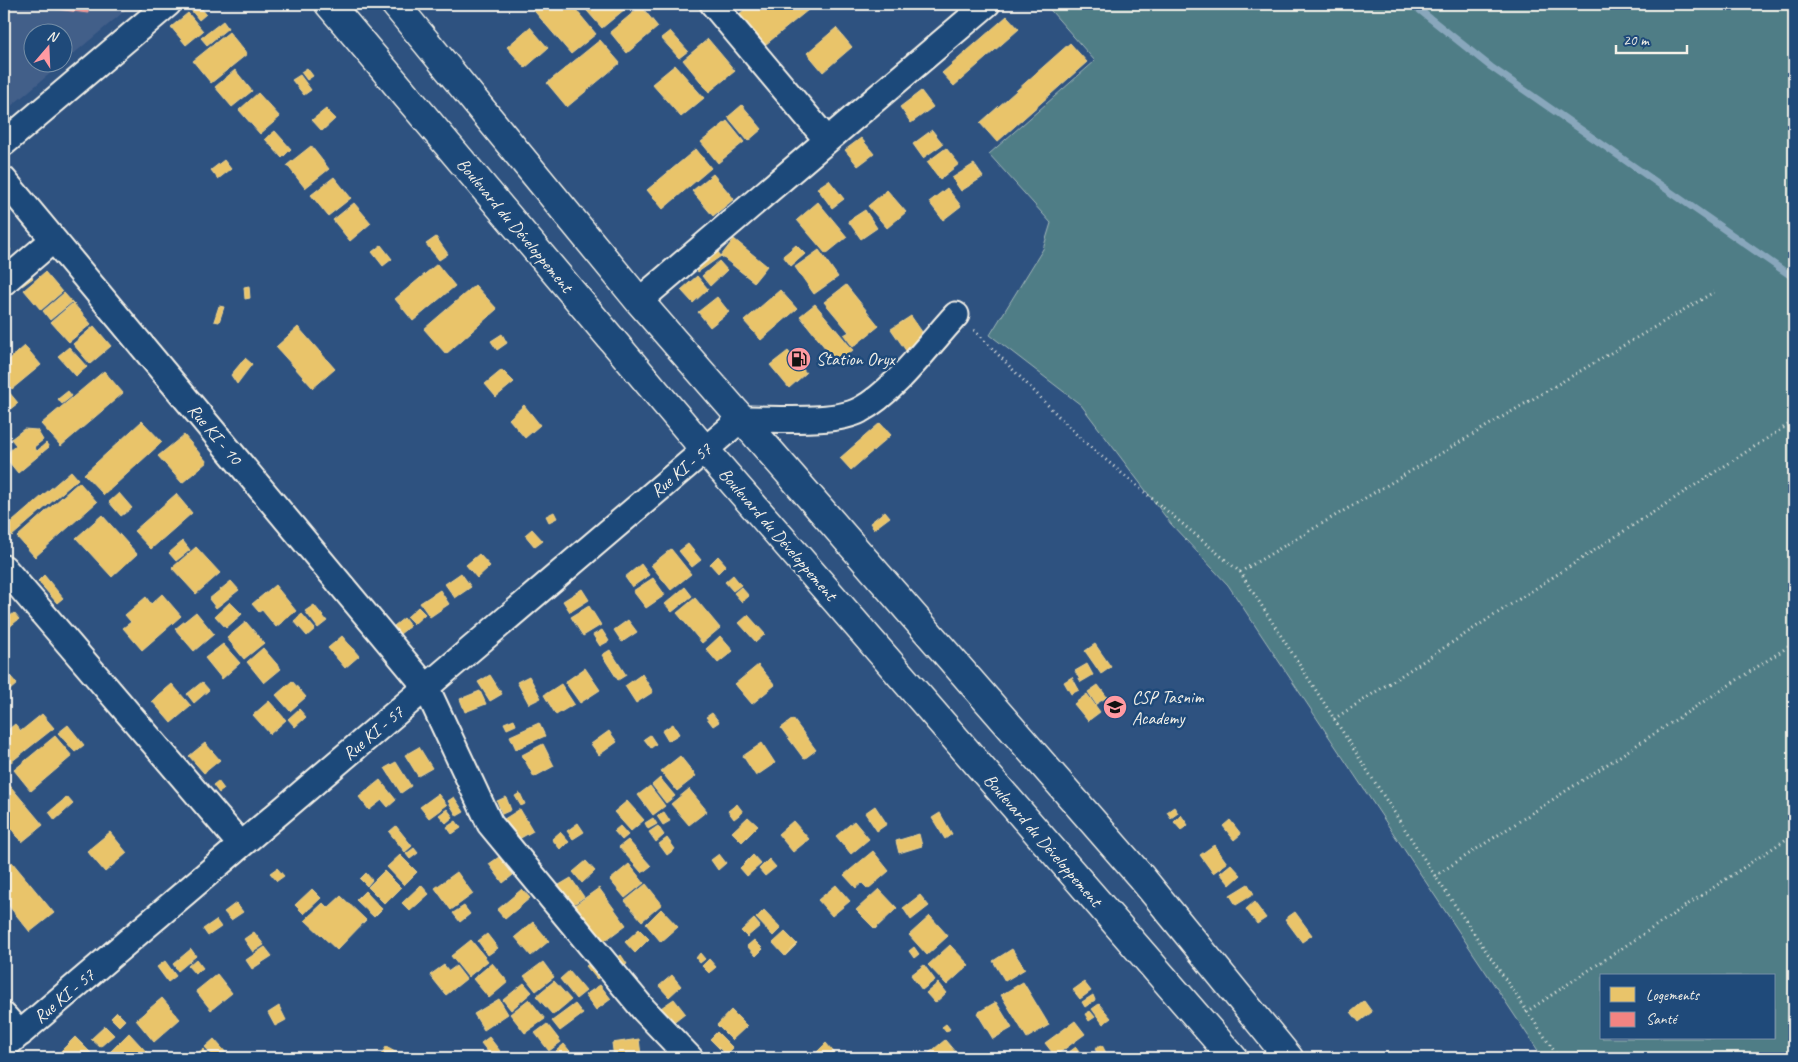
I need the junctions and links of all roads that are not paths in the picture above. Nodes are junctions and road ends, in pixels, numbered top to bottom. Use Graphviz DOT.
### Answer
graph roads {
  1 [pos="168,4"];
  2 [pos="329,4"];
  3 [pos="395,4"];
  4 [pos="713,4"];
  5 [pos="987,4"];
  6 [pos="827,140"];
  7 [pos="4,144"];
  8 [pos="4,180"];
  9 [pos="53,240"];
  10 [pos="4,282"];
  11 [pos="639,300"];
  12 [pos="956,316"];
  13 [pos="741,418"];
  14 [pos="704,450"];
  15 [pos="4,568"];
  16 [pos="426,687"];
  17 [pos="241,845"];
  18 [pos="9,1032"];
  19 [pos="690,1058"];
  20 [pos="1233,1058"];
  21 [pos="1290,1058"];
  1 -- 7 [label="street"];
  2 -- 14 [label="highway, Boulevard du Développement"];
  3 -- 11 [label="highway"];
  4 -- 6 [label="street"];
  5 -- 6 [label="street"];
  6 -- 11 [label="street"];
  8 -- 9 [label="street, Rue KI - 10"];
  9 -- 10 [label="street"];
  9 -- 16 [label="street, Rue KI - 10"];
  11 -- 13 [label="highway"];
  12 -- 13 [label="street"];
  13 -- 14 [label="street, Rue KI - 57"];
  13 -- 21 [label="highway"];
  14 -- 16 [label="street, Rue KI - 57"];
  14 -- 20 [label="highway, Boulevard du Développement"];
  15 -- 17 [label="street"];
  16 -- 17 [label="street, Rue KI - 57"];
  16 -- 19 [label="street, Rue KI - 10"];
  17 -- 18 [label="street, Rue KI - 57"];
}
